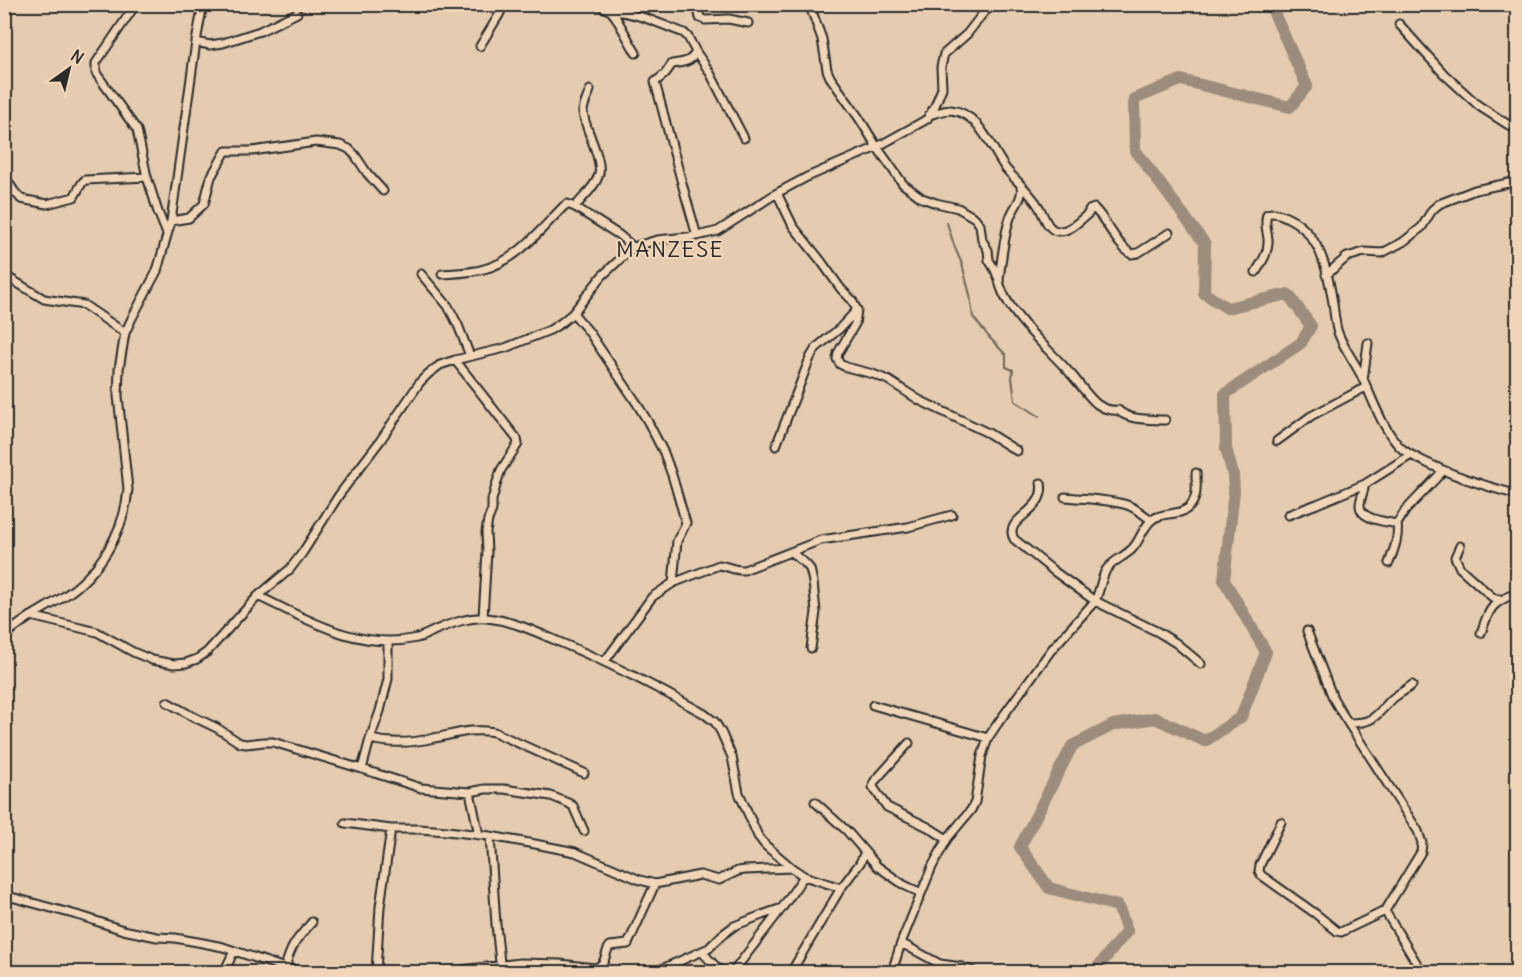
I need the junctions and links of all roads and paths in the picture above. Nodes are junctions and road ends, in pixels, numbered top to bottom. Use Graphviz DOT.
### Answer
graph roads {
  1 [pos="203,4"];
  2 [pos="504,4"];
  3 [pos="597,4"];
  4 [pos="696,4"];
  5 [pos="997,4"];
  6 [pos="135,5"];
  7 [pos="811,9"];
  8 [pos="611,11"];
  9 [pos="297,13"];
  10 [pos="748,23"];
  11 [pos="1399,24"];
  12 [pos="196,42"];
  13 [pos="480,46"];
  14 [pos="696,52"];
  15 [pos="636,53"];
  16 [pos="590,90"];
  17 [pos="929,115"];
  18 [pos="1518,131"];
  19 [pos="744,138"];
  20 [pos="877,147"];
  21 [pos="4,175"];
  22 [pos="147,177"];
  23 [pos="1518,181"];
  24 [pos="1020,183"];
  25 [pos="382,191"];
  26 [pos="777,193"];
  27 [pos="574,207"];
  28 [pos="171,221"];
  29 [pos="1169,233"];
  30 [pos="167,234"];
  31 [pos="697,236"];
  32 [pos="633,247"];
  33 [pos="1256,272"];
  34 [pos="421,274"];
  35 [pos="442,274"];
  36 [pos="1326,274"];
  37 [pos="4,275"];
  38 [pos="999,280"];
  39 [pos="857,310"];
  40 [pos="573,313"];
  41 [pos="125,333"];
  42 [pos="1368,343"];
  43 [pos="470,356"];
  44 [pos="455,360"];
  45 [pos="1365,384"];
  46 [pos="1165,420"];
  47 [pos="1277,441"];
  48 [pos="776,446"];
  49 [pos="1017,450"];
  50 [pos="1411,455"];
  51 [pos="1443,471"];
  52 [pos="1196,473"];
  53 [pos="1041,483"];
  54 [pos="1365,484"];
  55 [pos="1518,495"];
  56 [pos="1065,497"];
  57 [pos="952,515"];
  58 [pos="1288,515"];
  59 [pos="1151,520"];
  60 [pos="1397,524"];
  61 [pos="1460,546"];
  62 [pos="792,553"];
  63 [pos="1389,563"];
  64 [pos="673,583"];
  65 [pos="1518,592"];
  66 [pos="258,596"];
  67 [pos="1500,600"];
  68 [pos="1095,601"];
  69 [pos="31,616"];
  70 [pos="483,617"];
  71 [pos="1307,631"];
  72 [pos="1481,633"];
  73 [pos="4,637"];
  74 [pos="388,641"];
  75 [pos="811,648"];
  76 [pos="604,661"];
  77 [pos="1201,664"];
  78 [pos="1412,685"];
  79 [pos="167,702"];
  80 [pos="873,705"];
  81 [pos="1348,723"];
  82 [pos="988,738"];
  83 [pos="370,739"];
  84 [pos="909,743"];
  85 [pos="362,768"];
  86 [pos="584,773"];
  87 [pos="470,792"];
  88 [pos="815,802"];
  89 [pos="1281,822"];
  90 [pos="345,823"];
  91 [pos="391,829"];
  92 [pos="584,831"];
  93 [pos="479,835"];
  94 [pos="490,836"];
  95 [pos="947,839"];
  96 [pos="865,852"];
  97 [pos="792,868"];
  98 [pos="804,876"];
  99 [pos="655,884"];
  100 [pos="841,888"];
  101 [pos="921,893"];
  102 [pos="4,895"];
  103 [pos="782,908"];
  104 [pos="1385,911"];
  105 [pos="312,922"];
  106 [pos="901,943"];
  107 [pos="234,951"];
  108 [pos="702,952"];
  109 [pos="285,968"];
  110 [pos="501,969"];
  111 [pos="224,972"];
  112 [pos="309,972"];
  113 [pos="376,972"];
  114 [pos="444,972"];
  115 [pos="455,972"];
  116 [pos="655,972"];
  117 [pos="721,972"];
  118 [pos="733,972"];
  119 [pos="791,972"];
  120 [pos="892,972"];
  121 [pos="974,972"];
  122 [pos="1422,972"];
  1 -- 12 [label="street"];
  2 -- 13 [label="street"];
  3 -- 8 [label="street"];
  4 -- 10 [label="street"];
  5 -- 17 [label="street"];
  6 -- 22 [label="street"];
  7 -- 20 [label="street"];
  8 -- 14 [label="street"];
  8 -- 15 [label="street"];
  9 -- 12 [label="street"];
  11 -- 18 [label="street"];
  12 -- 28 [label="street"];
  14 -- 19 [label="street"];
  14 -- 31 [label="street"];
  16 -- 27 [label="street"];
  17 -- 20 [label="street"];
  17 -- 24 [label="street"];
  20 -- 26 [label="street"];
  20 -- 38 [label="street"];
  21 -- 22 [label="street"];
  22 -- 30 [label="street"];
  23 -- 36 [label="street"];
  24 -- 29 [label="street"];
  24 -- 38 [label="street"];
  25 -- 28 [label="street"];
  26 -- 31 [label="street"];
  26 -- 39 [label="street"];
  27 -- 32 [label="street"];
  27 -- 35 [label="street"];
  28 -- 30 [label="street"];
  30 -- 41 [label="street"];
  31 -- 32 [label="street"];
  32 -- 40 [label="street"];
  33 -- 36 [label="street"];
  34 -- 43 [label="street"];
  36 -- 45 [label="street"];
  37 -- 41 [label="street"];
  38 -- 46 [label="street"];
  39 -- 48 [label="street"];
  39 -- 49 [label="street"];
  40 -- 43 [label="street"];
  40 -- 64 [label="street"];
  41 -- 69 [label="street"];
  42 -- 45 [label="street"];
  43 -- 44 [label="street"];
  44 -- 66 [label="street"];
  44 -- 70 [label="street"];
  45 -- 47 [label="street"];
  45 -- 50 [label="street"];
  50 -- 51 [label="street"];
  50 -- 54 [label="street"];
  51 -- 55 [label="street"];
  51 -- 60 [label="street"];
  52 -- 59 [label="street"];
  53 -- 68 [label="street"];
  54 -- 58 [label="street"];
  54 -- 60 [label="street"];
  56 -- 59 [label="street"];
  57 -- 62 [label="street"];
  59 -- 68 [label="street"];
  60 -- 63 [label="street"];
  61 -- 67 [label="street"];
  62 -- 64 [label="street"];
  62 -- 75 [label="street"];
  64 -- 76 [label="street"];
  65 -- 67 [label="street"];
  66 -- 69 [label="street"];
  66 -- 74 [label="street"];
  67 -- 72 [label="street"];
  68 -- 77 [label="street"];
  68 -- 82 [label="street"];
  69 -- 73 [label="street"];
  70 -- 74 [label="street"];
  70 -- 76 [label="street"];
  71 -- 81 [label="street"];
  74 -- 83 [label="street"];
  76 -- 97 [label="street"];
  78 -- 81 [label="street"];
  79 -- 85 [label="street"];
  80 -- 82 [label="street"];
  81 -- 104 [label="street"];
  82 -- 95 [label="street"];
  83 -- 85 [label="street"];
  83 -- 86 [label="street"];
  84 -- 95 [label="street"];
  85 -- 87 [label="street"];
  87 -- 92 [label="street"];
  87 -- 93 [label="street"];
  88 -- 96 [label="street"];
  89 -- 104 [label="street"];
  90 -- 91 [label="street"];
  91 -- 93 [label="street"];
  91 -- 113 [label="street"];
  93 -- 94 [label="street"];
  94 -- 99 [label="street"];
  94 -- 110 [label="street"];
  95 -- 101 [label="street"];
  96 -- 100 [label="street"];
  96 -- 101 [label="street"];
  97 -- 98 [label="street"];
  97 -- 99 [label="street"];
  98 -- 100 [label="street"];
  98 -- 103 [label="street"];
  99 -- 110 [label="street"];
  100 -- 119 [label="street"];
  101 -- 106 [label="street"];
  102 -- 107 [label="street"];
  103 -- 108 [label="street"];
  103 -- 118 [label="street"];
  104 -- 122 [label="street"];
  105 -- 109 [label="street"];
  106 -- 120 [label="street"];
  106 -- 121 [label="street"];
  107 -- 109 [label="street"];
  107 -- 111 [label="street"];
  108 -- 116 [label="street"];
  108 -- 117 [label="street"];
  109 -- 112 [label="street"];
  110 -- 115 [label="street"];
  114 -- 115 [label="street"];
}
